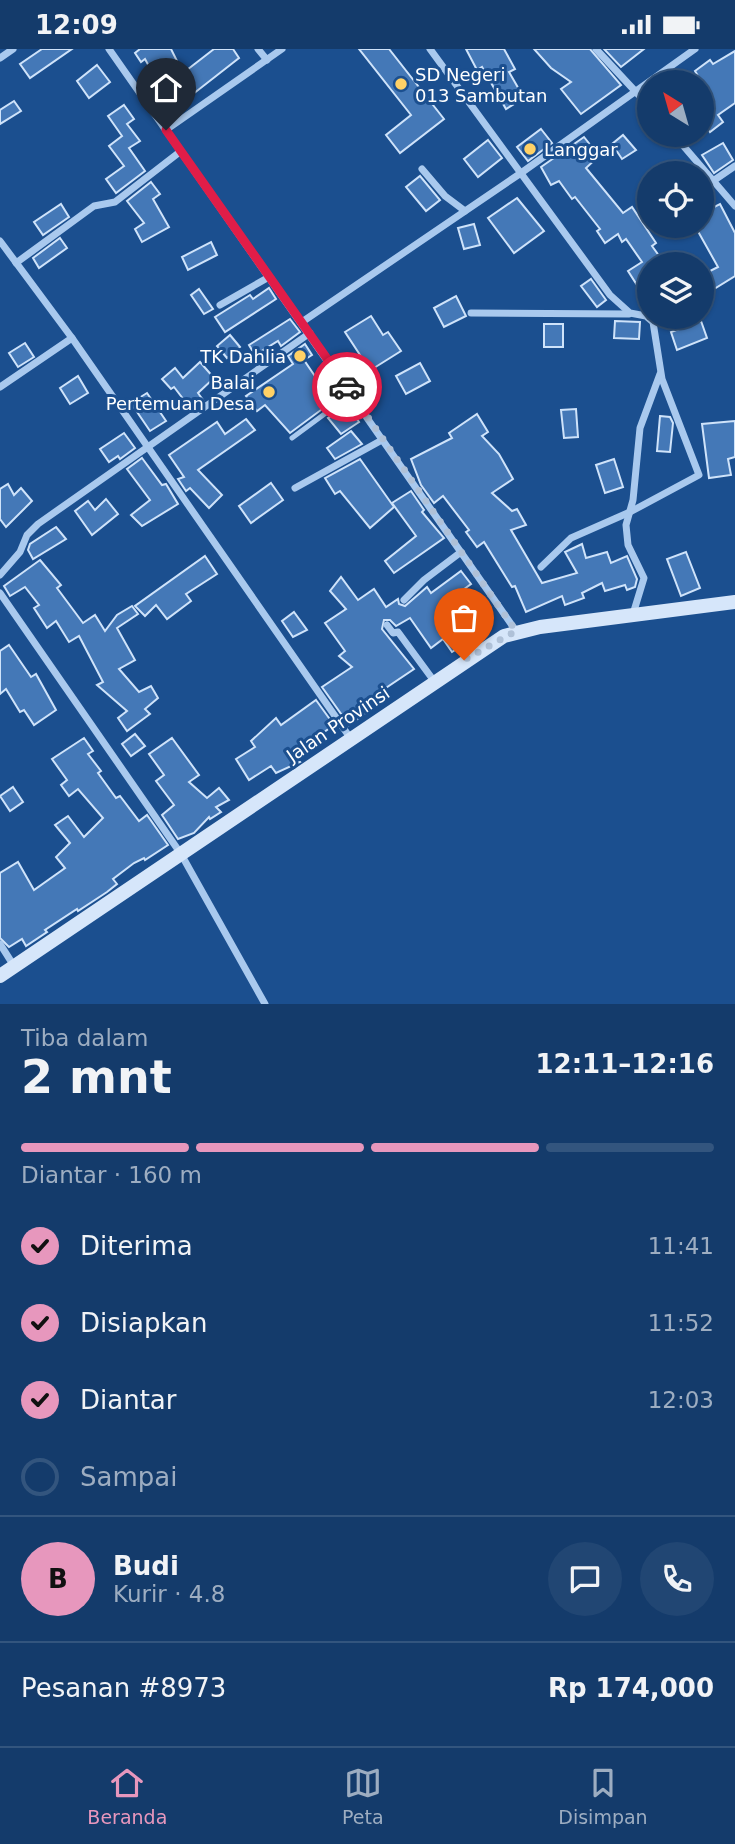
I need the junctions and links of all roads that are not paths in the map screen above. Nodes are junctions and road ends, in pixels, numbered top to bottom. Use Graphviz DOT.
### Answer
graph roads {
  1 [pos="13,49"];
  2 [pos="109,49"];
  3 [pos="258,49"];
  4 [pos="282,49"];
  5 [pos="430,49"];
  6 [pos="596,49"];
  7 [pos="695,49"];
  8 [pos="0,58"];
  9 [pos="267,60"];
  10 [pos="635,89"];
  11 [pos="637,91"];
  12 [pos="166,130"];
  13 [pos="684,147"];
  14 [pos="181,151"];
  15 [pos="696,161"];
  16 [pos="735,166"];
  17 [pos="422,169"];
  18 [pos="521,173"];
  19 [pos="714,180"];
  20 [pos="714,182"];
  21 [pos="735,206"];
  22 [pos="465,211"];
  23 [pos="0,241"];
  24 [pos="16,263"];
  25 [pos="269,277"];
  26 [pos="220,305"];
  27 [pos="471,313"];
  28 [pos="630,313"];
  29 [pos="302,321"];
  30 [pos="310,333"];
  31 [pos="72,338"];
  32 [pos="660,372"];
  33 [pos="344,382"];
  34 [pos="0,387"];
  35 [pos="292,438"];
  36 [pos="382,440"];
  37 [pos="147,447"];
  38 [pos="295,488"];
  39 [pos="630,512"];
  40 [pos="461,552"];
  41 [pos="541,567"];
  42 [pos="0,575"];
  43 [pos="0,593"];
  44 [pos="404,600"];
  45 [pos="735,602"];
  46 [pos="632,615"];
  47 [pos="387,625"];
  48 [pos="516,631"];
  49 [pos="434,681"];
  50 [pos="351,739"];
  51 [pos="181,854"];
  52 [pos="0,944"];
  53 [pos="15,966"];
  54 [pos="0,976"];
  55 [pos="265,1004"];
  1 -- 8 [label="street"];
  2 -- 12 [label="street"];
  3 -- 9 [label="street"];
  4 -- 9 [label="street"];
  5 -- 18 [label="street"];
  6 -- 10 [label="street"];
  7 -- 10 [label="street"];
  9 -- 12 [label="street"];
  10 -- 11 [label="street"];
  10 -- 18 [label="street"];
  12 -- 14 [label="street"];
  13 -- 15 [label="street"];
  14 -- 24 [label="street"];
  14 -- 25 [label="street"];
  16 -- 19 [label="street"];
  17 -- 22 [label="street"];
  18 -- 22 [label="street"];
  18 -- 28 [label="street"];
  20 -- 21 [label="street"];
  22 -- 29 [label="street"];
  23 -- 24 [label="street"];
  24 -- 31 [label="street"];
  25 -- 26 [label="street"];
  25 -- 29 [label="street"];
  27 -- 28 [label="street"];
  28 -- 32 [label="street"];
  29 -- 30 [label="street"];
  30 -- 33 [label="street"];
  30 -- 37 [label="street"];
  31 -- 34 [label="street"];
  31 -- 37 [label="street"];
  32 -- 39 [label="street"];
  32 -- 39 [label="street"];
  33 -- 35 [label="lane"];
  33 -- 36 [label="street"];
  36 -- 38 [label="street"];
  36 -- 40 [label="street"];
  37 -- 42 [label="street"];
  37 -- 50 [label="street"];
  39 -- 41 [label="street"];
  39 -- 46 [label="street"];
  40 -- 44 [label="street"];
  40 -- 48 [label="street"];
  43 -- 51 [label="street"];
  45 -- 46 [label="main road, Jalan Provinsi"];
  46 -- 48 [label="main road, Jalan Provinsi"];
  47 -- 49 [label="street"];
  48 -- 49 [label="main road, Jalan Provinsi"];
  49 -- 50 [label="main road, Jalan Provinsi"];
  50 -- 51 [label="main road, Jalan Provinsi"];
  51 -- 53 [label="main road, Jalan Provinsi"];
  51 -- 55 [label="street"];
  52 -- 53 [label="street"];
  53 -- 54 [label="main road, Jalan Provinsi"];
}
